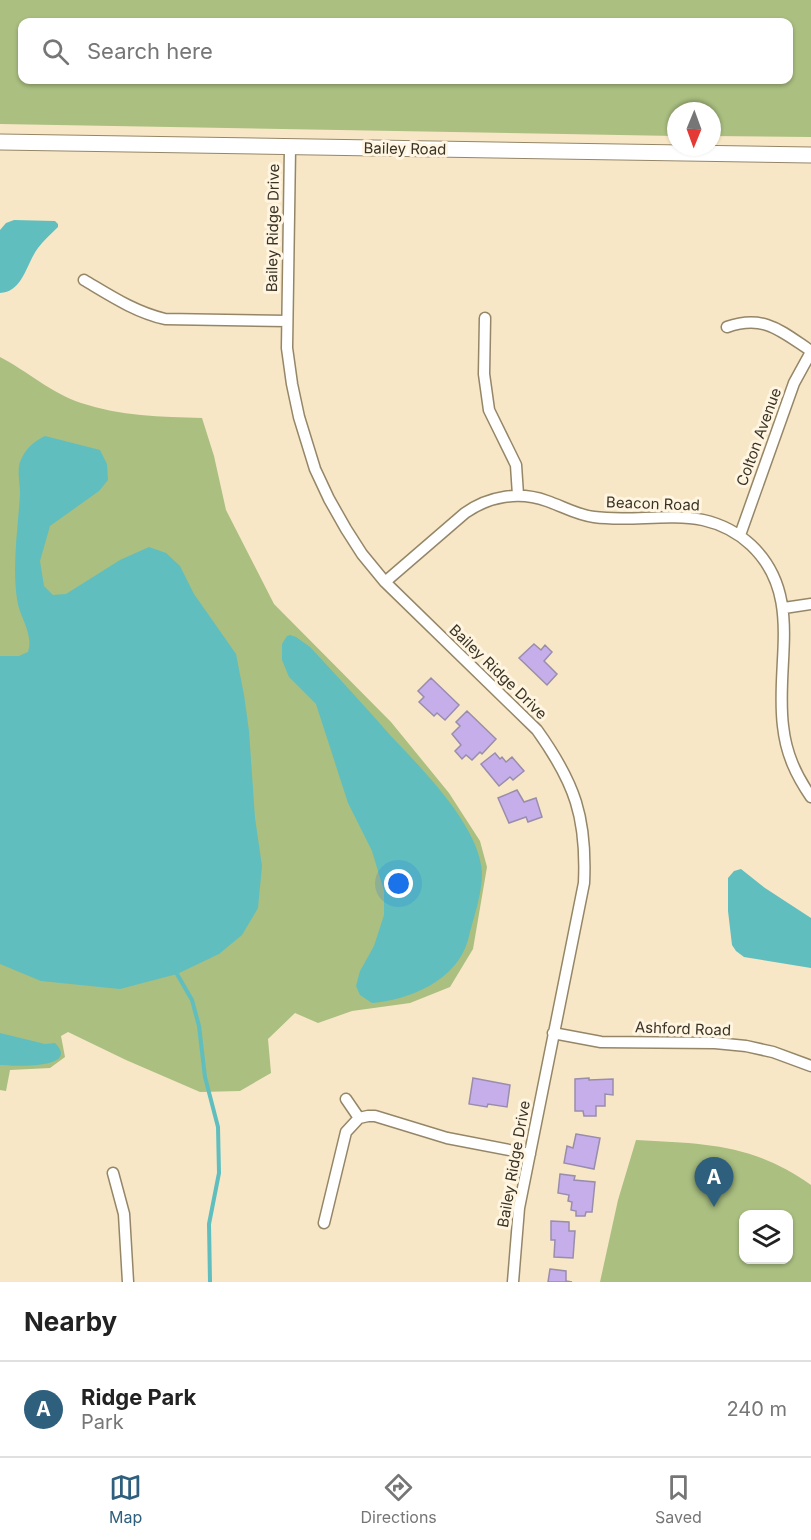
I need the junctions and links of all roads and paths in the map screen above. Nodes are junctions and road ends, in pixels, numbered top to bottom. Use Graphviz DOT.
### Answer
graph roads {
  1 [pos="0,142"];
  2 [pos="290,148"];
  3 [pos="811,155"];
  4 [pos="84,280"];
  5 [pos="484,318"];
  6 [pos="287,321"];
  7 [pos="727,327"];
  8 [pos="811,351"];
  9 [pos="518,495"];
  10 [pos="740,535"];
  11 [pos="385,582"];
  12 [pos="811,604"];
  13 [pos="784,608"];
  14 [pos="811,797"];
  15 [pos="553,1033"];
  16 [pos="811,1066"];
  17 [pos="346,1099"];
  18 [pos="359,1118"];
  19 [pos="530,1154"];
  20 [pos="113,1173"];
  21 [pos="324,1223"];
  22 [pos="128,1282"];
  23 [pos="513,1282"];
  1 -- 2 [label="main road, Bailey Road"];
  2 -- 3 [label="main road, Bailey Road"];
  2 -- 6 [label="street, Bailey Ridge Drive"];
  4 -- 6 [label="street"];
  5 -- 9 [label="street"];
  6 -- 11 [label="street, Bailey Ridge Drive"];
  7 -- 8 [label="street"];
  8 -- 10 [label="street, Colton Avenue"];
  9 -- 10 [label="street, Beacon Road"];
  9 -- 11 [label="street, Beacon Road"];
  10 -- 13 [label="street, Beacon Road"];
  11 -- 15 [label="street, Bailey Ridge Drive"];
  12 -- 13 [label="street"];
  13 -- 14 [label="street, Beacon Road"];
  15 -- 16 [label="street, Ashford Road"];
  15 -- 19 [label="street, Bailey Ridge Drive"];
  17 -- 18 [label="street"];
  18 -- 19 [label="street"];
  18 -- 21 [label="street"];
  19 -- 23 [label="street, Bailey Ridge Drive"];
  20 -- 22 [label="street"];
}
